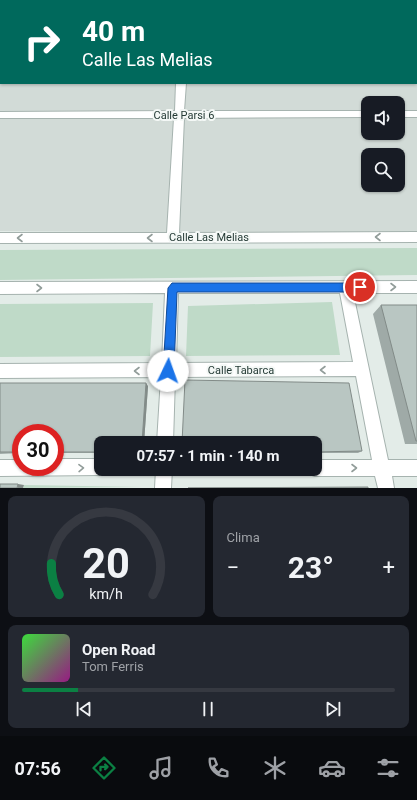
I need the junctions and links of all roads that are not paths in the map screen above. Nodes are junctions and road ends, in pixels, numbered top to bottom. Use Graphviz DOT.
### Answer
graph roads {
  1 [pos="181,84"];
  2 [pos="179,114"];
  3 [pos="361,114"];
  4 [pos="405,114"];
  5 [pos="417,114"];
  6 [pos="0,115"];
  7 [pos="417,237"];
  8 [pos="0,238"];
  9 [pos="173,238"];
  10 [pos="417,287"];
  11 [pos="0,288"];
  12 [pos="172,288"];
  13 [pos="346,288"];
  14 [pos="362,370"];
  15 [pos="0,371"];
  16 [pos="168,371"];
  17 [pos="165,436"];
  18 [pos="94,467"];
  19 [pos="0,468"];
  20 [pos="322,468"];
  21 [pos="382,468"];
  22 [pos="417,468"];
  23 [pos="164,476"];
  24 [pos="163,488"];
  25 [pos="386,488"];
  1 -- 2 [label="street"];
  2 -- 3 [label="street, Calle Parsi 6"];
  2 -- 6 [label="street, Calle Parsi 6"];
  2 -- 9 [label="street"];
  4 -- 5 [label="street"];
  7 -- 9 [label="street, Calle Las Melias, one-way"];
  9 -- 8 [label="street, Calle Las Melias, one-way"];
  13 -- 10 [label="street, one-way"];
  11 -- 12 [label="street, one-way"];
  12 -- 13 [label="street"];
  12 -- 16 [label="street"];
  13 -- 14 [label="street"];
  14 -- 16 [label="street, Calle Tabarca, one-way"];
  14 -- 21 [label="street"];
  16 -- 15 [label="street, Calle Tabarca, one-way"];
  16 -- 17 [label="street"];
  19 -- 18 [label="street, one-way"];
  20 -- 21 [label="street, one-way"];
  21 -- 22 [label="street"];
  21 -- 25 [label="street"];
  23 -- 24 [label="street"];
}
